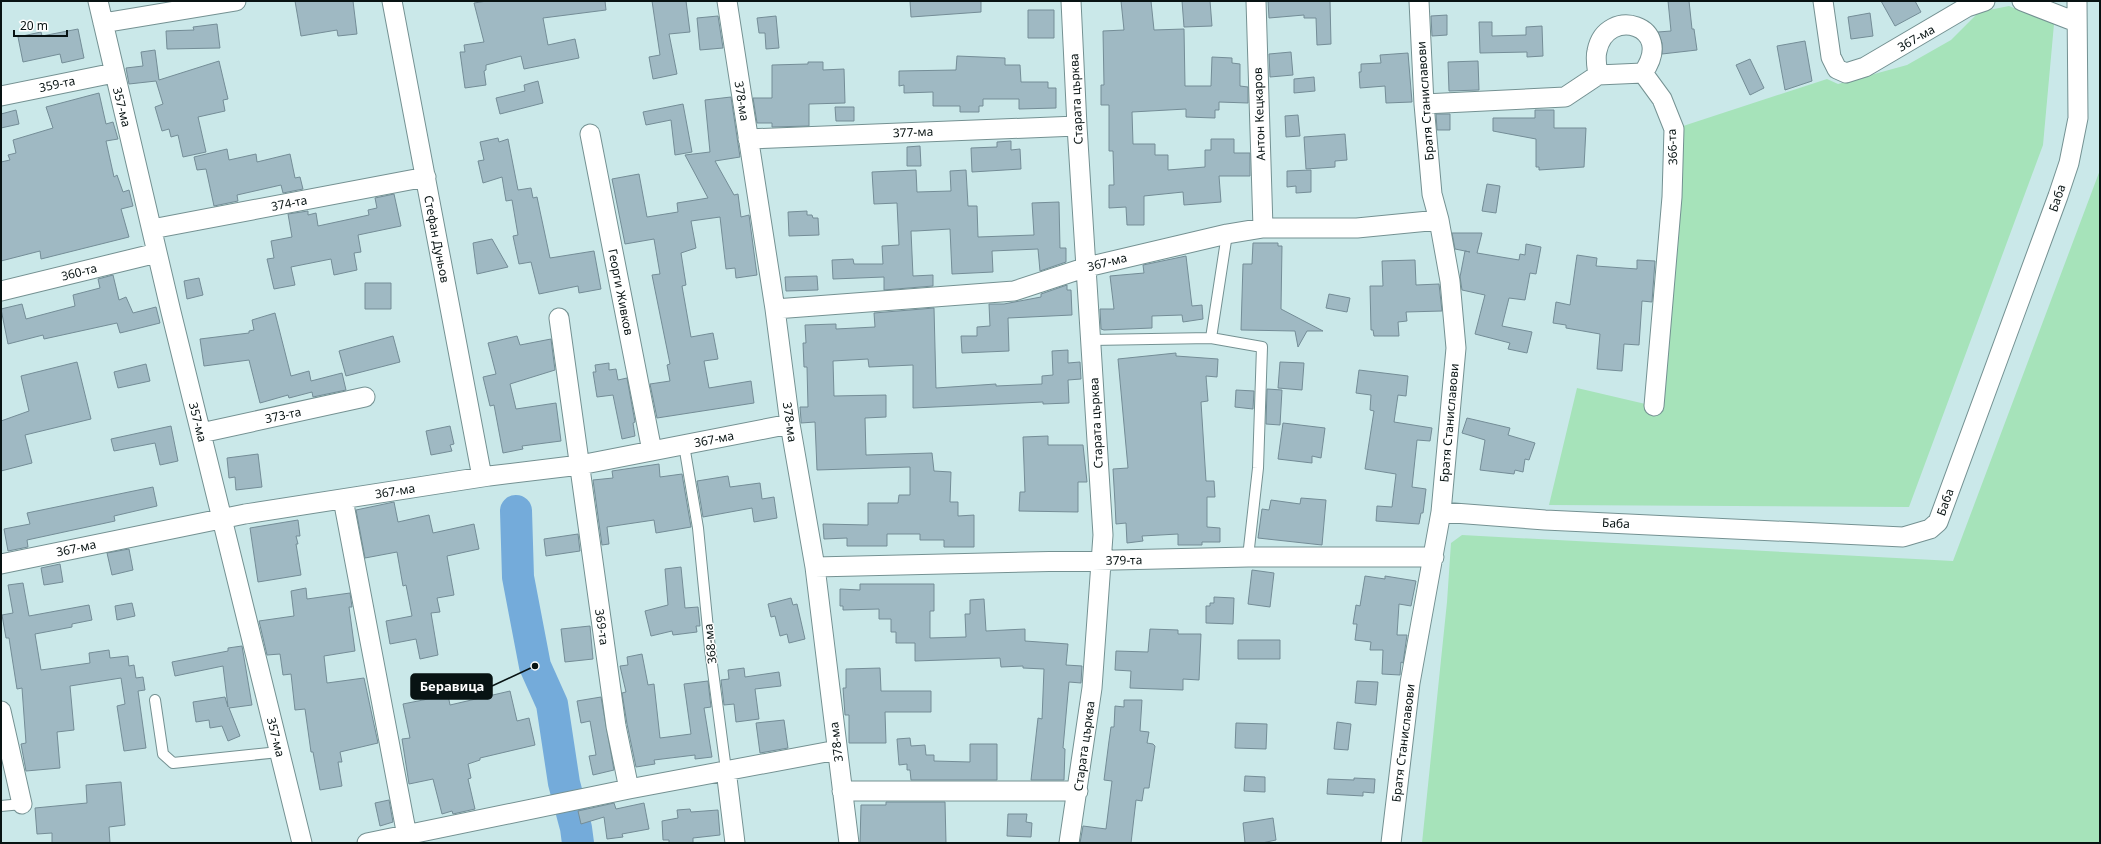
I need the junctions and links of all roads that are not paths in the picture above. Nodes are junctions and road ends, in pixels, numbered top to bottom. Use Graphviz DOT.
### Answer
graph roads {
  1 [pos="98,1"];
  2 [pos="236,1"];
  3 [pos="392,1"];
  4 [pos="727,1"];
  5 [pos="1072,1"];
  6 [pos="1256,1"];
  7 [pos="1420,1"];
  8 [pos="1823,1"];
  9 [pos="1985,1"];
  10 [pos="2022,1"];
  11 [pos="2077,1"];
  12 [pos="2076,22"];
  13 [pos="103,23"];
  14 [pos="114,73"];
  15 [pos="1642,73"];
  16 [pos="1598,76"];
  17 [pos="1,96"];
  18 [pos="1424,104"];
  19 [pos="1077,126"];
  20 [pos="590,134"];
  21 [pos="748,139"];
  22 [pos="426,177"];
  23 [pos="1439,220"];
  24 [pos="1263,228"];
  25 [pos="152,229"];
  26 [pos="1227,234"];
  27 [pos="157,253"];
  28 [pos="1087,267"];
  29 [pos="1,291"];
  30 [pos="776,310"];
  31 [pos="559,318"];
  32 [pos="1211,338"];
  33 [pos="1091,340"];
  34 [pos="365,397"];
  35 [pos="1654,406"];
  36 [pos="790,424"];
  37 [pos="201,433"];
  38 [pos="684,445"];
  39 [pos="652,451"];
  40 [pos="580,465"];
  41 [pos="486,476"];
  42 [pos="343,499"];
  43 [pos="1441,512"];
  44 [pos="222,518"];
  45 [pos="1248,557"];
  46 [pos="1434,557"];
  47 [pos="1100,561"];
  48 [pos="1,564"];
  49 [pos="815,567"];
  50 [pos="156,700"];
  51 [pos="1,710"];
  52 [pos="837,750"];
  53 [pos="279,752"];
  54 [pos="726,770"];
  55 [pos="629,789"];
  56 [pos="842,791"];
  57 [pos="1078,791"];
  58 [pos="22,804"];
  59 [pos="1,806"];
  60 [pos="300,836"];
  61 [pos="407,836"];
  62 [pos="426,837"];
  63 [pos="316,843"];
  64 [pos="367,843"];
  65 [pos="735,843"];
  66 [pos="849,843"];
  67 [pos="1069,843"];
  68 [pos="1391,843"];
  1 -- 13 [label="street, 357-ма"];
  2 -- 13 [label="street"];
  3 -- 22 [label="street, Стефан Дуньов"];
  4 -- 21 [label="street, 378-ма"];
  5 -- 19 [label="street, Старата църква"];
  6 -- 24 [label="street, Антон Кецкаров"];
  7 -- 18 [label="street, Братя Станиславови"];
  8 -- 9 [label="street, 367-ма"];
  10 -- 12 [label="street"];
  11 -- 12 [label="street, Баба"];
  12 -- 43 [label="street, Баба"];
  13 -- 14 [label="street, 357-ма"];
  14 -- 17 [label="street, 359-та"];
  14 -- 25 [label="street, 357-ма"];
  15 -- 16 [label="street"];
  15 -- 16 [label="street"];
  15 -- 35 [label="street, 366-та"];
  16 -- 18 [label="street"];
  18 -- 23 [label="street, Братя Станиславови"];
  19 -- 21 [label="street, 377-ма"];
  19 -- 28 [label="street, Старата църква"];
  20 -- 39 [label="street, Георги Живков"];
  21 -- 30 [label="street, 378-ма"];
  22 -- 25 [label="street, 374-та"];
  22 -- 41 [label="street, Стефан Дуньов"];
  23 -- 24 [label="street, 367-ма"];
  23 -- 43 [label="street, Братя Станиславови"];
  24 -- 26 [label="street, 367-ма"];
  25 -- 27 [label="street, 357-ма"];
  26 -- 28 [label="street, 367-ма"];
  26 -- 32 [label="lane"];
  27 -- 29 [label="street, 360-та"];
  27 -- 37 [label="street, 357-ма"];
  28 -- 30 [label="street, 367-ма"];
  28 -- 33 [label="street, Старата църква"];
  30 -- 36 [label="street, 378-ма"];
  31 -- 40 [label="street"];
  32 -- 33 [label="lane"];
  32 -- 45 [label="lane"];
  33 -- 47 [label="street, Старата църква"];
  34 -- 37 [label="street, 373-та"];
  36 -- 38 [label="street, 367-ма"];
  36 -- 49 [label="street, 378-ма"];
  37 -- 44 [label="street, 357-ма"];
  38 -- 39 [label="street, 367-ма"];
  38 -- 54 [label="lane, 368-ма"];
  39 -- 40 [label="street, 367-ма"];
  40 -- 41 [label="street, 367-ма"];
  40 -- 55 [label="street, 369-та"];
  41 -- 42 [label="street, 367-ма"];
  42 -- 44 [label="street, 367-ма"];
  42 -- 61 [label="street"];
  43 -- 46 [label="street, Братя Станиславови"];
  44 -- 48 [label="street, 367-ма"];
  44 -- 53 [label="street, 357-ма"];
  45 -- 46 [label="street, 379-та"];
  45 -- 47 [label="street, 379-та"];
  46 -- 68 [label="street, Братя Станиславови"];
  47 -- 49 [label="street, 379-та"];
  47 -- 57 [label="street, Старата църква"];
  49 -- 52 [label="street, 378-ма"];
  50 -- 53 [label="lane"];
  51 -- 58 [label="street"];
  52 -- 54 [label="street"];
  52 -- 56 [label="street, 378-ма"];
  53 -- 60 [label="street, 357-ма"];
  54 -- 55 [label="street"];
  54 -- 65 [label="street, 368-ма"];
  55 -- 62 [label="street"];
  56 -- 57 [label="street"];
  56 -- 66 [label="street, 378-ма"];
  57 -- 67 [label="street, Старата църква"];
  58 -- 59 [label="lane"];
  60 -- 63 [label="street"];
  61 -- 62 [label="street"];
  61 -- 64 [label="street"];
}
